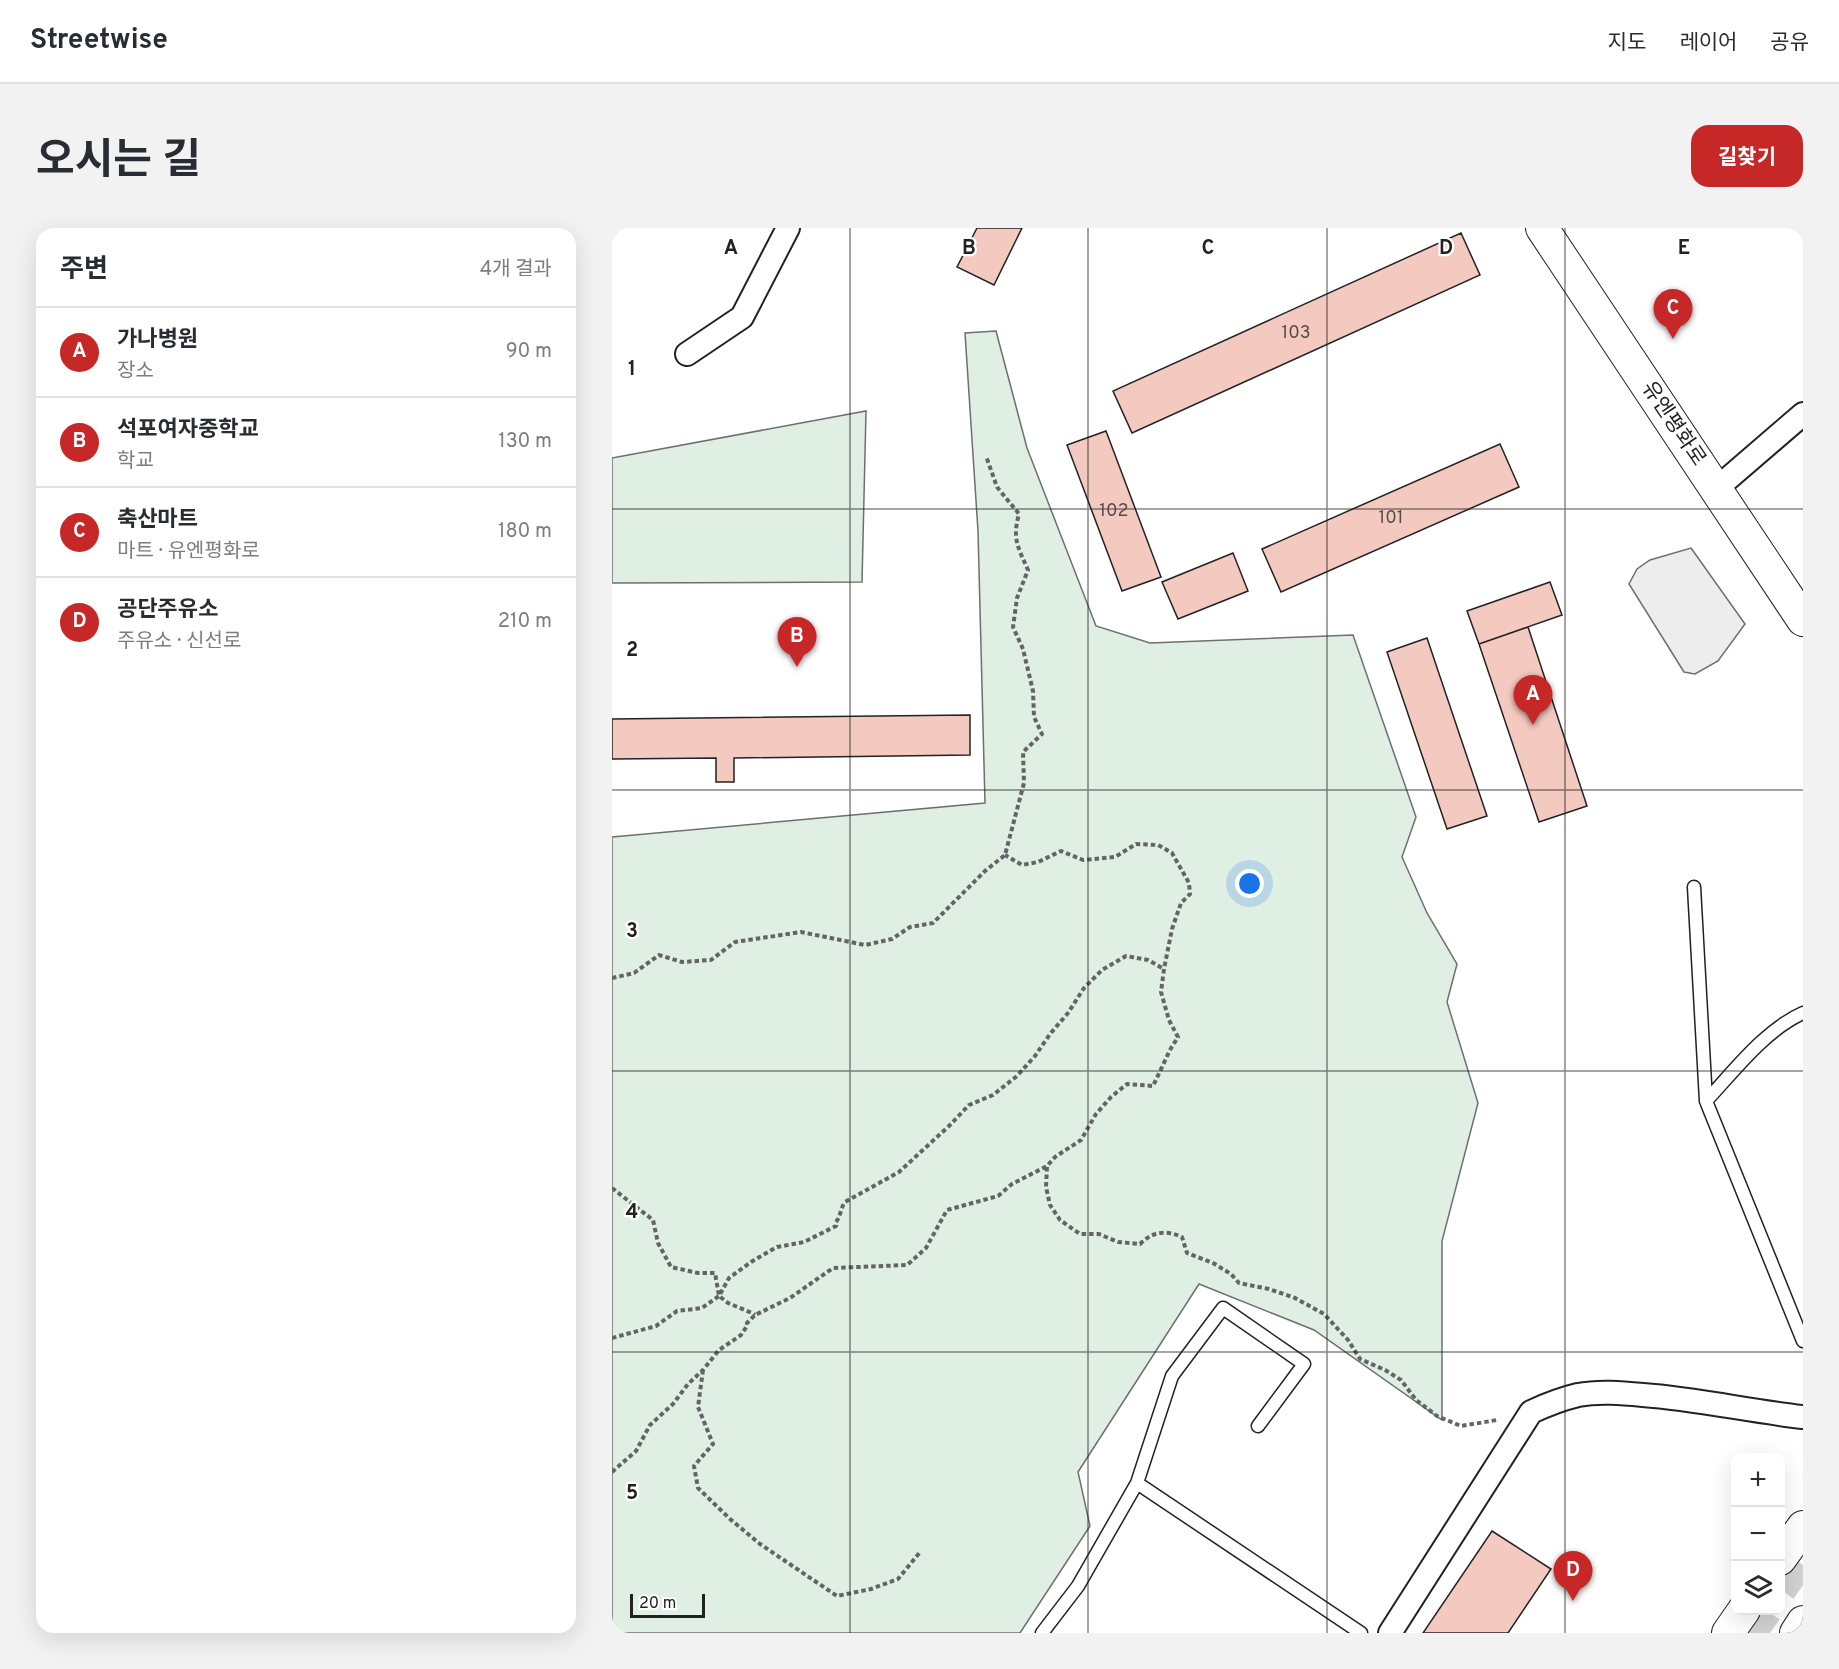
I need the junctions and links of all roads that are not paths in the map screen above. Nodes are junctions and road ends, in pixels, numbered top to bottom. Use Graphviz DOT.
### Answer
graph roads {
  1 [pos="788,228"];
  2 [pos="1542,228"];
  3 [pos="687,354"];
  4 [pos="1803,414"];
  5 [pos="1716,489"];
  6 [pos="1803,620"];
  7 [pos="1694,887"];
  8 [pos="1803,1013"];
  9 [pos="1706,1101"];
  10 [pos="1803,1341"];
  11 [pos="1803,1417"];
  12 [pos="1258,1426"];
  13 [pos="1137,1483"];
  14 [pos="1803,1527"];
  15 [pos="1785,1552"];
  16 [pos="1741,1615"];
  17 [pos="1803,1622"];
  18 [pos="1042,1633"];
  19 [pos="1361,1633"];
  20 [pos="1390,1633"];
  21 [pos="1728,1633"];
  22 [pos="1796,1633"];
  1 -- 3 [label="street"];
  2 -- 5 [label="main road, 유엔평화로"];
  4 -- 5 [label="street"];
  5 -- 6 [label="main road, 유엔평화로"];
  7 -- 9 [label="lane"];
  8 -- 9 [label="lane"];
  9 -- 10 [label="lane"];
  11 -- 20 [label="street"];
  12 -- 13 [label="lane"];
  13 -- 18 [label="lane"];
  13 -- 19 [label="lane"];
  14 -- 15 [label="main road"];
  16 -- 21 [label="main road"];
  17 -- 22 [label="main road"];
}
